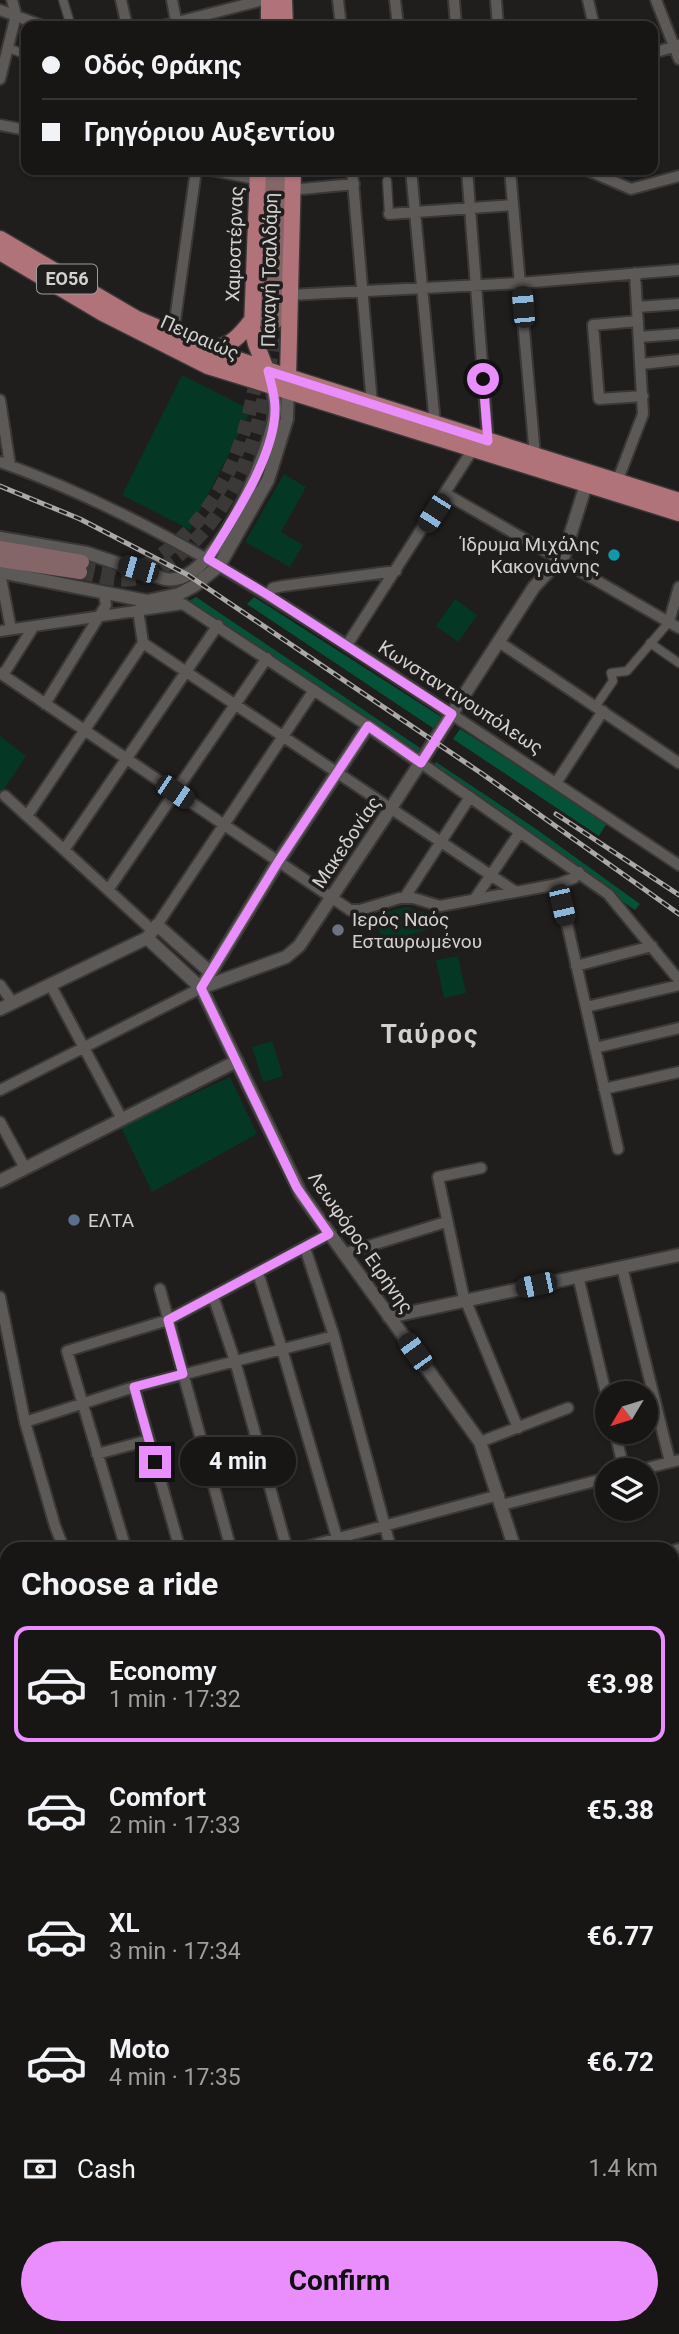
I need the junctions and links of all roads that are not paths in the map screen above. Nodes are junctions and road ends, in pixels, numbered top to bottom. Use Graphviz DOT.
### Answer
graph roads {
  1 [pos="12,0"];
  2 [pos="63,0"];
  3 [pos="121,0"];
  4 [pos="172,0"];
  5 [pos="263,0"];
  6 [pos="269,0"];
  7 [pos="284,0"];
  8 [pos="338,0"];
  9 [pos="396,0"];
  10 [pos="454,0"];
  11 [pos="496,0"];
  12 [pos="587,0"];
  13 [pos="656,0"];
  14 [pos="226,5"];
  15 [pos="0,10"];
  16 [pos="16,15"];
  17 [pos="31,21"];
  18 [pos="69,21"];
  19 [pos="126,21"];
  20 [pos="176,21"];
  21 [pos="185,21"];
  22 [pos="269,21"];
  23 [pos="285,21"];
  24 [pos="340,21"];
  25 [pos="398,21"];
  26 [pos="456,21"];
  27 [pos="498,21"];
  28 [pos="593,21"];
  29 [pos="677,46"];
  30 [pos="8,48"];
  31 [pos="658,52"];
  32 [pos="21,53"];
  33 [pos="679,59"];
  34 [pos="1,71"];
  35 [pos="0,125"];
  36 [pos="21,129"];
  37 [pos="195,175"];
  38 [pos="261,175"];
  39 [pos="279,175"];
  40 [pos="292,175"];
  41 [pos="353,175"];
  42 [pos="411,175"];
  43 [pos="467,175"];
  44 [pos="510,175"];
  45 [pos="599,175"];
  46 [pos="679,176"];
  47 [pos="387,181"];
  48 [pos="354,184"];
  49 [pos="291,190"];
  50 [pos="513,205"];
  51 [pos="470,208"];
  52 [pos="415,212"];
  53 [pos="389,214"];
  54 [pos="0,239"];
  55 [pos="0,252"];
  56 [pos="679,270"];
  57 [pos="635,273"];
  58 [pos="520,283"];
  59 [pos="476,285"];
  60 [pos="422,288"];
  61 [pos="363,291"];
  62 [pos="290,295"];
  63 [pos="679,304"];
  64 [pos="637,307"];
  65 [pos="264,320"];
  66 [pos="638,321"];
  67 [pos="679,334"];
  68 [pos="173,335"];
  69 [pos="639,337"];
  70 [pos="209,349"];
  71 [pos="679,360"];
  72 [pos="641,364"];
  73 [pos="268,371"];
  74 [pos="288,385"];
  75 [pos="272,387"];
  76 [pos="643,396"];
  77 [pos="0,400"];
  78 [pos="372,404"];
  79 [pos="435,424"];
  80 [pos="480,445"];
  81 [pos="535,456"];
  82 [pos="5,464"];
  83 [pos="587,479"];
  84 [pos="617,482"];
  85 [pos="446,494"];
  86 [pos="678,500"];
  87 [pos="0,538"];
  88 [pos="0,548"];
  89 [pos="561,559"];
  90 [pos="0,560"];
  91 [pos="214,562"];
  92 [pos="396,571"];
  93 [pos="0,573"];
  94 [pos="679,587"];
  95 [pos="104,594"];
  96 [pos="268,595"];
  97 [pos="138,610"];
  98 [pos="99,616"];
  99 [pos="668,622"];
  100 [pos="218,625"];
  101 [pos="34,626"];
  102 [pos="679,628"];
  103 [pos="6,630"];
  104 [pos="499,642"];
  105 [pos="143,643"];
  106 [pos="650,643"];
  107 [pos="347,645"];
  108 [pos="267,658"];
  109 [pos="679,663"];
  110 [pos="186,671"];
  111 [pos="1,674"];
  112 [pos="314,690"];
  113 [pos="45,704"];
  114 [pos="234,705"];
  115 [pos="599,709"];
  116 [pos="452,714"];
  117 [pos="368,726"];
  118 [pos="84,730"];
  119 [pos="283,737"];
  120 [pos="126,759"];
  121 [pos="421,763"];
  122 [pos="679,763"];
  123 [pos="337,772"];
  124 [pos="556,783"];
  125 [pos="175,792"];
  126 [pos="5,796"];
  127 [pos="470,797"];
  128 [pos="391,808"];
  129 [pos="27,816"];
  130 [pos="224,825"];
  131 [pos="520,832"];
  132 [pos="442,841"];
  133 [pos="64,850"];
  134 [pos="278,862"];
  135 [pos="679,865"];
  136 [pos="579,872"];
  137 [pos="491,875"];
  138 [pos="558,884"];
  139 [pos="107,890"];
  140 [pos="516,892"];
  141 [pos="405,897"];
  142 [pos="332,898"];
  143 [pos="474,900"];
  144 [pos="152,931"];
  145 [pos="652,946"];
  146 [pos="576,966"];
  147 [pos="211,972"];
  148 [pos="679,983"];
  149 [pos="50,984"];
  150 [pos="0,985"];
  151 [pos="201,988"];
  152 [pos="13,1003"];
  153 [pos="586,1007"];
  154 [pos="0,1009"];
  155 [pos="679,1028"];
  156 [pos="84,1047"];
  157 [pos="595,1048"];
  158 [pos="237,1062"];
  159 [pos="679,1072"];
  160 [pos="604,1089"];
  161 [pos="0,1090"];
  162 [pos="122,1119"];
  163 [pos="0,1122"];
  164 [pos="618,1149"];
  165 [pos="24,1168"];
  166 [pos="481,1168"];
  167 [pos="0,1181"];
  168 [pos="446,1222"];
  169 [pos="329,1234"];
  170 [pos="305,1248"];
  171 [pos="342,1254"];
  172 [pos="679,1255"];
  173 [pos="622,1267"];
  174 [pos="258,1273"];
  175 [pos="578,1276"];
  176 [pos="160,1289"];
  177 [pos="213,1296"];
  178 [pos="0,1297"];
  179 [pos="465,1300"];
  180 [pos="388,1317"];
  181 [pos="168,1320"];
  182 [pos="334,1336"];
  183 [pos="282,1349"];
  184 [pos="235,1361"];
  185 [pos="183,1374"];
  186 [pos="603,1381"];
  187 [pos="134,1387"];
  188 [pos="82,1403"];
  189 [pos="568,1408"];
  190 [pos="24,1422"];
  191 [pos="518,1428"];
  192 [pos="149,1440"];
  193 [pos="480,1443"];
  194 [pos="97,1454"];
  195 [pos="675,1461"];
  196 [pos="658,1465"];
  197 [pos="595,1480"];
  198 [pos="500,1500"];
  199 [pos="384,1526"];
  200 [pos="337,1538"];
  201 [pos="61,1542"];
  202 [pos="124,1542"];
  203 [pos="178,1542"];
  204 [pos="228,1542"];
  205 [pos="285,1542"];
  206 [pos="323,1542"];
  207 [pos="389,1542"];
  208 [pos="513,1542"];
  1 -- 16 [label="street"];
  2 -- 18 [label="street"];
  3 -- 19 [label="street"];
  4 -- 20 [label="street"];
  5 -- 14 [label="street"];
  6 -- 22 [label="main road"];
  7 -- 23 [label="main road"];
  8 -- 24 [label="street"];
  9 -- 25 [label="street"];
  10 -- 26 [label="street"];
  11 -- 27 [label="street"];
  12 -- 28 [label="street"];
  13 -- 29 [label="street"];
  14 -- 21 [label="street"];
  15 -- 16 [label="street"];
  16 -- 17 [label="street"];
  16 -- 30 [label="street"];
  29 -- 31 [label="street"];
  29 -- 33 [label="street"];
  30 -- 32 [label="street"];
  30 -- 34 [label="street"];
  35 -- 36 [label="street"];
  37 -- 68 [label="street"];
  38 -- 65 [label="main road, Χαμοστέρνας"];
  39 -- 65 [label="main road"];
  40 -- 49 [label="main road, Παναγή Τσαλδάρη"];
  41 -- 48 [label="street"];
  42 -- 52 [label="street"];
  43 -- 51 [label="street"];
  44 -- 50 [label="street"];
  45 -- 46 [label="street"];
  47 -- 53 [label="street"];
  48 -- 49 [label="street"];
  48 -- 61 [label="street"];
  49 -- 62 [label="main road, Παναγή Τσαλδάρη"];
  50 -- 51 [label="street"];
  50 -- 58 [label="street"];
  51 -- 52 [label="street"];
  51 -- 59 [label="street"];
  52 -- 53 [label="street"];
  52 -- 60 [label="street"];
  54 -- 68 [label="main road, Πειραιώς / ΕΟ56"];
  55 -- 75 [label="main road, Πειραιώς / ΕΟ56"];
  56 -- 57 [label="street"];
  57 -- 58 [label="street"];
  57 -- 64 [label="street"];
  58 -- 59 [label="street"];
  58 -- 81 [label="street"];
  59 -- 60 [label="street"];
  59 -- 80 [label="street"];
  60 -- 61 [label="street"];
  60 -- 79 [label="street"];
  61 -- 62 [label="street"];
  61 -- 78 [label="street"];
  62 -- 74 [label="main road, Παναγή Τσαλδάρη"];
  63 -- 64 [label="street"];
  64 -- 66 [label="street"];
  65 -- 70 [label="main road"];
  65 -- 73 [label="main road, Χαμοστέρνας"];
  66 -- 69 [label="street"];
  66 -- 76 [label="street"];
  67 -- 69 [label="street"];
  68 -- 70 [label="main road, Πειραιώς / ΕΟ56"];
  69 -- 72 [label="street"];
  70 -- 73 [label="main road, Πειραιώς / ΕΟ56"];
  71 -- 72 [label="street"];
  72 -- 76 [label="street"];
  73 -- 74 [label="main road, Πειραιώς / ΕΟ56"];
  73 -- 75 [label="main road, Χαμοστέρνας"];
  74 -- 75 [label="main road, Πειραιώς / ΕΟ56"];
  74 -- 78 [label="main road, Πειραιώς / ΕΟ56"];
  74 -- 80 [label="main road, Πειραιώς / ΕΟ56"];
  74 -- 91 [label="street, Παναγή Τσαλδάρη"];
  75 -- 91 [label="street"];
  76 -- 84 [label="street"];
  77 -- 82 [label="street"];
  78 -- 79 [label="main road, Πειραιώς / ΕΟ56"];
  79 -- 80 [label="main road, Πειραιώς / ΕΟ56"];
  80 -- 81 [label="main road, Πειραιώς / ΕΟ56"];
  80 -- 83 [label="main road, Πειραιώς / ΕΟ56"];
  80 -- 85 [label="street"];
  81 -- 83 [label="main road, Πειραιώς / ΕΟ56"];
  82 -- 91 [label="street, Κωνσταντινουπόλεως"];
  83 -- 84 [label="main road, Πειραιώς / ΕΟ56"];
  83 -- 86 [label="main road, Πειραιώς / ΕΟ56"];
  83 -- 89 [label="street, Μακεδονίας"];
  84 -- 86 [label="main road, Πειραιώς / ΕΟ56"];
  85 -- 89 [label="street"];
  85 -- 92 [label="street"];
  87 -- 91 [label="street"];
  88 -- 90 [label="main road"];
  89 -- 99 [label="street"];
  89 -- 104 [label="street, Μακεδονίας"];
  91 -- 95 [label="street"];
  91 -- 96 [label="street, Κωνσταντινουπόλεως"];
  92 -- 96 [label="street"];
  92 -- 107 [label="street"];
  93 -- 95 [label="street"];
  93 -- 103 [label="street"];
  94 -- 99 [label="street"];
  95 -- 98 [label="street"];
  96 -- 107 [label="street, Κωνσταντινουπόλεως"];
  97 -- 98 [label="street"];
  97 -- 100 [label="street"];
  97 -- 105 [label="street"];
  98 -- 101 [label="street"];
  98 -- 113 [label="street"];
  99 -- 102 [label="street"];
  99 -- 106 [label="street"];
  100 -- 108 [label="street"];
  100 -- 110 [label="street"];
  101 -- 103 [label="street"];
  101 -- 111 [label="street"];
  104 -- 115 [label="street"];
  104 -- 116 [label="street, Μακεδονίας"];
  105 -- 110 [label="street"];
  105 -- 118 [label="street"];
  106 -- 109 [label="street"];
  106 -- 115 [label="street"];
  107 -- 116 [label="street, Κωνσταντινουπόλεως"];
  108 -- 112 [label="street"];
  108 -- 114 [label="street"];
  110 -- 114 [label="street"];
  110 -- 120 [label="street"];
  111 -- 113 [label="street"];
  112 -- 117 [label="street"];
  112 -- 119 [label="street"];
  113 -- 118 [label="street"];
  114 -- 119 [label="street"];
  114 -- 125 [label="street"];
  115 -- 122 [label="street"];
  115 -- 124 [label="street"];
  116 -- 121 [label="street, Μακεδονίας"];
  116 -- 124 [label="street, Κωνσταντινουπόλεως"];
  117 -- 121 [label="street"];
  117 -- 123 [label="street"];
  118 -- 120 [label="street"];
  118 -- 129 [label="street"];
  119 -- 123 [label="street"];
  119 -- 130 [label="street"];
  120 -- 125 [label="street"];
  120 -- 133 [label="street"];
  121 -- 127 [label="street"];
  121 -- 128 [label="street, Μακεδονίας"];
  123 -- 128 [label="street"];
  123 -- 134 [label="street"];
  124 -- 135 [label="street, Κωνσταντινουπόλεως"];
  125 -- 130 [label="street"];
  125 -- 139 [label="street"];
  126 -- 129 [label="street"];
  127 -- 131 [label="street"];
  127 -- 132 [label="street"];
  128 -- 132 [label="street"];
  128 -- 142 [label="street, Μακεδονίας"];
  129 -- 133 [label="street"];
  130 -- 134 [label="street"];
  130 -- 144 [label="street"];
  131 -- 136 [label="street"];
  131 -- 137 [label="street"];
  132 -- 137 [label="street"];
  132 -- 141 [label="street"];
  133 -- 139 [label="street"];
  134 -- 142 [label="street"];
  134 -- 147 [label="street"];
  136 -- 138 [label="street"];
  136 -- 145 [label="street"];
  137 -- 140 [label="street"];
  137 -- 143 [label="street"];
  138 -- 140 [label="street"];
  138 -- 146 [label="street"];
  139 -- 144 [label="street"];
  140 -- 143 [label="street"];
  141 -- 142 [label="street"];
  141 -- 143 [label="street"];
  142 -- 151 [label="street, Μακεδονίας"];
  144 -- 147 [label="street"];
  144 -- 149 [label="street"];
  144 -- 151 [label="street"];
  145 -- 146 [label="street"];
  145 -- 148 [label="street"];
  146 -- 153 [label="street"];
  147 -- 151 [label="street"];
  148 -- 153 [label="street"];
  149 -- 152 [label="street"];
  149 -- 156 [label="street"];
  150 -- 152 [label="street"];
  151 -- 156 [label="street, Μακεδονίας"];
  151 -- 158 [label="street, Λεωφόρος Ειρήνης"];
  152 -- 154 [label="street"];
  153 -- 157 [label="street"];
  155 -- 157 [label="street"];
  156 -- 161 [label="street, Μακεδονίας"];
  156 -- 162 [label="street"];
  157 -- 160 [label="street"];
  158 -- 162 [label="street"];
  158 -- 169 [label="street, Λεωφόρος Ειρήνης"];
  159 -- 160 [label="street"];
  160 -- 164 [label="street"];
  162 -- 165 [label="street"];
  163 -- 165 [label="street"];
  165 -- 167 [label="street"];
  166 -- 168 [label="street"];
  168 -- 171 [label="street"];
  168 -- 179 [label="street"];
  169 -- 170 [label="street"];
  169 -- 171 [label="street, Λεωφόρος Ειρήνης"];
  170 -- 174 [label="street"];
  170 -- 182 [label="street"];
  171 -- 180 [label="street, Λεωφόρος Ειρήνης"];
  172 -- 173 [label="street"];
  173 -- 175 [label="street"];
  173 -- 195 [label="street"];
  174 -- 177 [label="street"];
  174 -- 183 [label="street"];
  175 -- 179 [label="street"];
  175 -- 186 [label="street"];
  176 -- 181 [label="street"];
  177 -- 181 [label="street"];
  177 -- 184 [label="street"];
  178 -- 190 [label="street"];
  179 -- 180 [label="street"];
  179 -- 191 [label="street"];
  180 -- 193 [label="street, Λεωφόρος Ειρήνης"];
  181 -- 185 [label="street"];
  181 -- 188 [label="street"];
  182 -- 183 [label="street"];
  182 -- 199 [label="street"];
  183 -- 184 [label="street"];
  183 -- 200 [label="street"];
  184 -- 185 [label="street"];
  184 -- 205 [label="street"];
  185 -- 187 [label="street"];
  185 -- 204 [label="street"];
  187 -- 188 [label="street"];
  187 -- 192 [label="street"];
  188 -- 190 [label="street"];
  188 -- 194 [label="street"];
  189 -- 191 [label="street"];
  190 -- 201 [label="street"];
  191 -- 193 [label="street"];
  192 -- 194 [label="street"];
  192 -- 203 [label="street"];
  193 -- 198 [label="street, Λεωφόρος Ειρήνης"];
  194 -- 202 [label="street"];
  195 -- 196 [label="street"];
  197 -- 198 [label="street"];
  198 -- 199 [label="street"];
  198 -- 208 [label="street, Λεωφόρος Ειρήνης"];
  199 -- 200 [label="street"];
  199 -- 207 [label="street"];
  200 -- 206 [label="street"];
}
